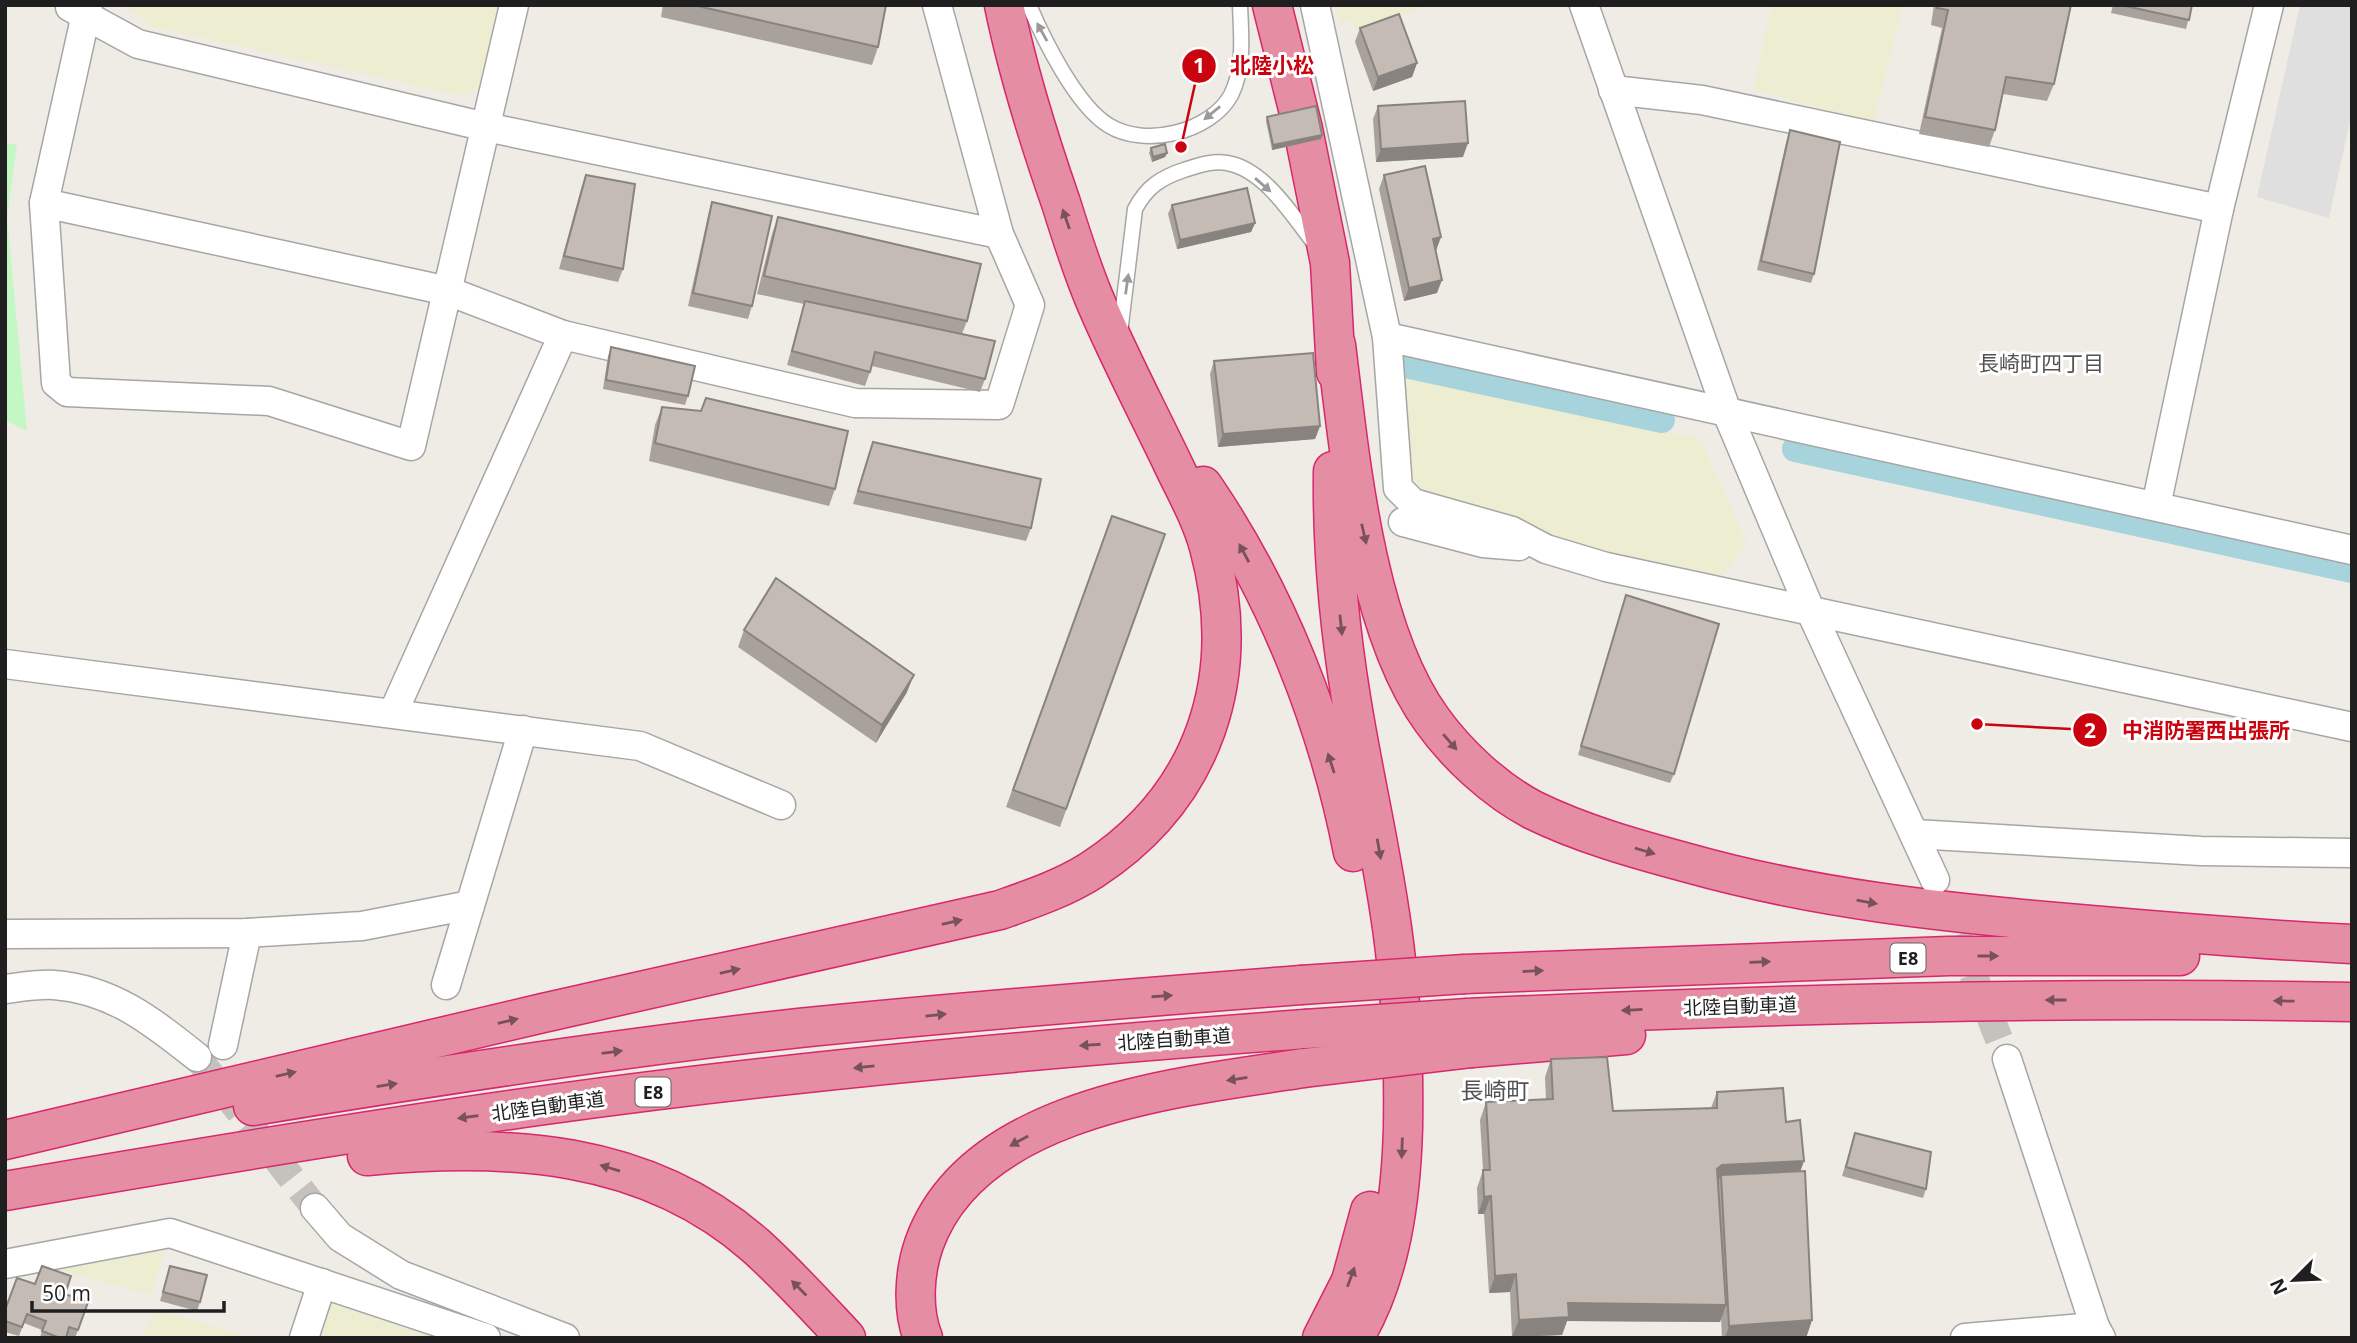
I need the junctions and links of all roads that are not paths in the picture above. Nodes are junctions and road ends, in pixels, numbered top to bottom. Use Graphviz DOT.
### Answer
graph roads {
  1 [pos="514,5"];
  2 [pos="937,5"];
  3 [pos="1004,5"];
  4 [pos="1029,5"];
  5 [pos="1240,5"];
  6 [pos="1272,5"];
  7 [pos="1315,5"];
  8 [pos="1584,5"];
  9 [pos="2269,5"];
  10 [pos="80,8"];
  11 [pos="1614,90"];
  12 [pos="486,127"];
  13 [pos="44,202"];
  14 [pos="2220,209"];
  15 [pos="999,234"];
  16 [pos="1330,263"];
  17 [pos="448,290"];
  18 [pos="563,335"];
  19 [pos="1387,337"];
  20 [pos="1336,345"];
  21 [pos="1118,351"];
  22 [pos="1140,395"];
  23 [pos="1728,415"];
  24 [pos="2156,506"];
  25 [pos="1403,522"];
  26 [pos="1546,549"];
  27 [pos="2352,550"];
  28 [pos="1811,612"];
  29 [pos="5,664"];
  30 [pos="393,713"];
  31 [pos="2352,727"];
  32 [pos="523,730"];
  33 [pos="781,805"];
  34 [pos="1915,834"];
  35 [pos="2352,853"];
  36 [pos="1935,880"];
  37 [pos="470,905"];
  38 [pos="5,933"];
  39 [pos="247,933"];
  40 [pos="2352,944"];
  41 [pos="2352,958"];
  42 [pos="446,985"];
  43 [pos="5,989"];
  44 [pos="2352,1002"];
  45 [pos="1470,1033"];
  46 [pos="223,1045"];
  47 [pos="197,1057"];
  48 [pos="2007,1059"];
  49 [pos="5,1140"];
  50 [pos="5,1146"];
  51 [pos="5,1191"];
  52 [pos="5,1206"];
  53 [pos="315,1208"];
  54 [pos="5,1264"];
  55 [pos="322,1283"];
  56 [pos="2098,1333"];
  57 [pos="304,1338"];
  58 [pos="486,1338"];
  59 [pos="565,1338"];
  60 [pos="846,1338"];
  61 [pos="923,1338"];
  62 [pos="1322,1338"];
  63 [pos="1354,1338"];
  64 [pos="1965,1338"];
  1 -- 12 [label="street"];
  2 -- 15 [label="street"];
  21 -- 3 [label="highway, one-way"];
  5 -- 4 [label="lane, one-way"];
  6 -- 16 [label="highway"];
  7 -- 19 [label="street"];
  8 -- 11 [label="street"];
  9 -- 14 [label="street"];
  10 -- 12 [label="street"];
  10 -- 13 [label="street"];
  11 -- 14 [label="street"];
  11 -- 23 [label="street"];
  12 -- 15 [label="street"];
  12 -- 17 [label="street"];
  13 -- 17 [label="street"];
  13 -- 17 [label="street"];
  14 -- 24 [label="street"];
  15 -- 18 [label="street"];
  16 -- 20 [label="highway"];
  21 -- 16 [label="lane, one-way"];
  17 -- 18 [label="street"];
  18 -- 30 [label="street"];
  19 -- 23 [label="street"];
  19 -- 26 [label="street"];
  20 -- 40 [label="highway, one-way"];
  20 -- 63 [label="highway, one-way"];
  21 -- 22 [label="highway"];
  49 -- 22 [label="highway, one-way"];
  62 -- 22 [label="highway, one-way"];
  23 -- 24 [label="street"];
  23 -- 28 [label="street"];
  24 -- 27 [label="street"];
  25 -- 26 [label="street"];
  26 -- 28 [label="street"];
  28 -- 31 [label="street"];
  28 -- 34 [label="street"];
  29 -- 30 [label="street"];
  30 -- 32 [label="street"];
  32 -- 33 [label="street"];
  32 -- 37 [label="street"];
  34 -- 35 [label="street"];
  34 -- 36 [label="street"];
  37 -- 39 [label="street"];
  37 -- 42 [label="street"];
  38 -- 39 [label="street"];
  39 -- 46 [label="street"];
  50 -- 41 [label="highway, E8, one-way, bridge"];
  43 -- 47 [label="street"];
  44 -- 45 [label="highway, 北陸自動車道 / E8, one-way"];
  45 -- 51 [label="highway, 北陸自動車道 / E8, one-way, bridge"];
  45 -- 61 [label="highway, one-way, bridge"];
  48 -- 56 [label="street"];
  60 -- 52 [label="highway, one-way"];
  53 -- 59 [label="street"];
  54 -- 55 [label="street"];
  55 -- 57 [label="street"];
  55 -- 58 [label="street"];
  56 -- 64 [label="street"];
}
